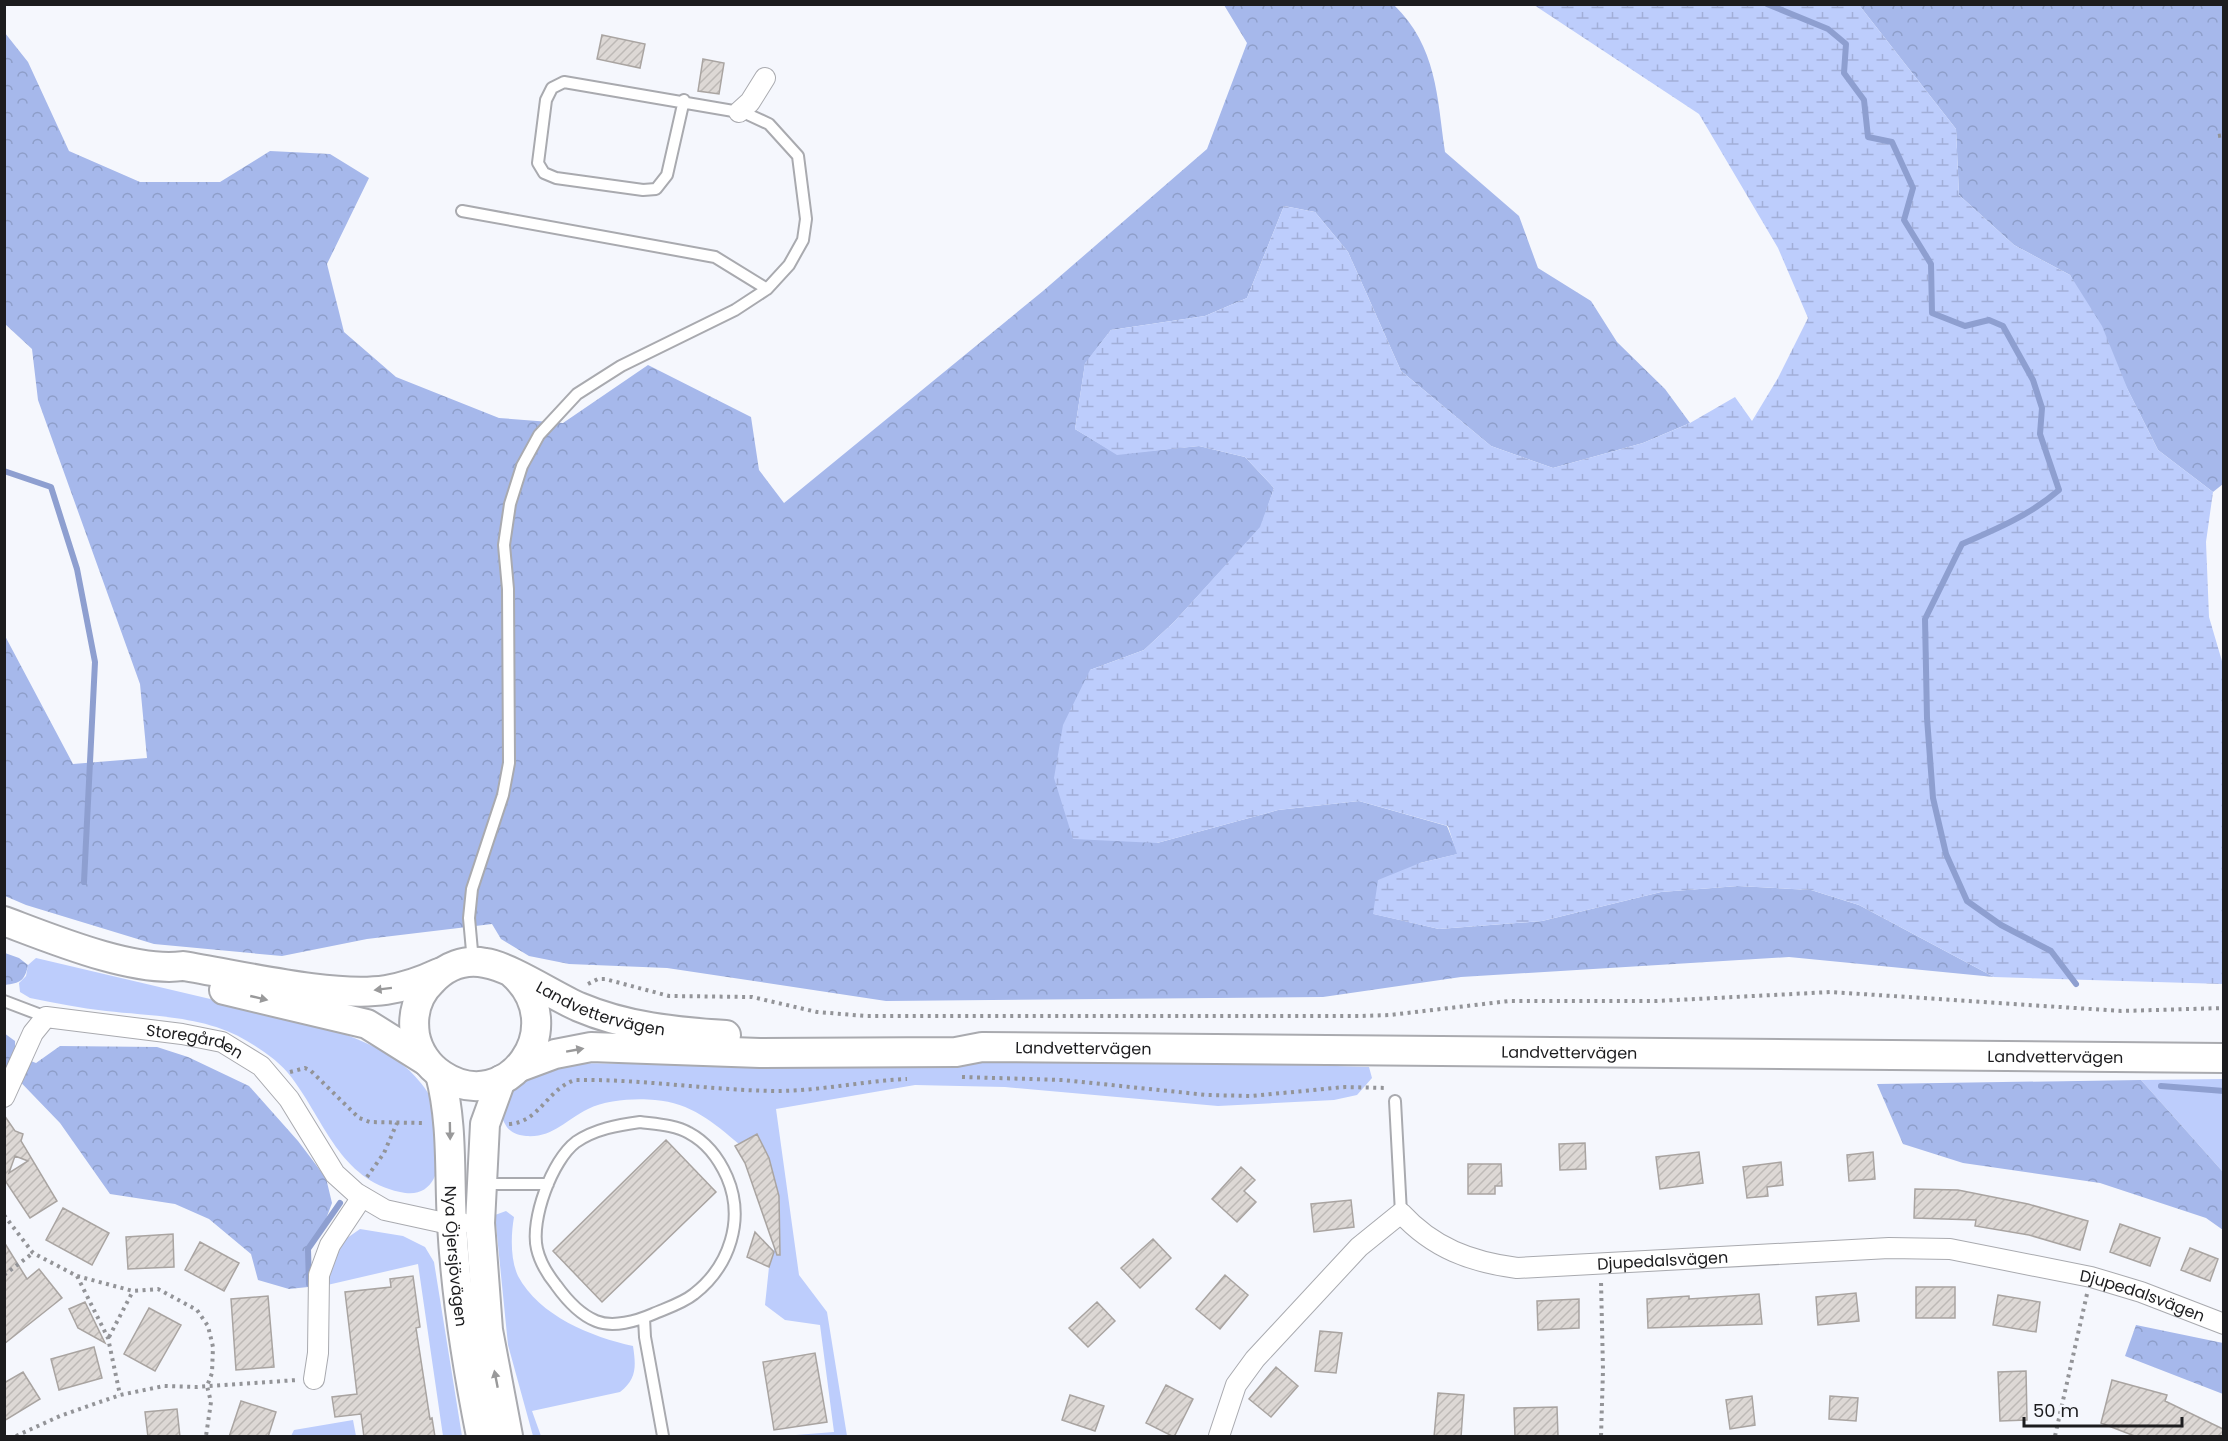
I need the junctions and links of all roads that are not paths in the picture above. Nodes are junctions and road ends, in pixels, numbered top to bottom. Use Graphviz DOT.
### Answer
graph roads {
  1 [pos="765,78"];
  2 [pos="684,100"];
  3 [pos="740,112"];
  4 [pos="462,211"];
  5 [pos="767,289"];
  6 [pos="4,921"];
  7 [pos="473,962"];
  8 [pos="164,969"];
  9 [pos="439,973"];
  10 [pos="512,973"];
  11 [pos="4,1001"];
  12 [pos="46,1017"];
  13 [pos="982,1047"];
  14 [pos="2223,1058"];
  15 [pos="433,1067"];
  16 [pos="510,1073"];
  17 [pos="4,1097"];
  18 [pos="1395,1101"];
  19 [pos="481,1184"];
  20 [pos="548,1184"];
  21 [pos="359,1195"];
  22 [pos="1401,1213"];
  23 [pos="452,1223"];
  24 [pos="480,1223"];
  25 [pos="644,1318"];
  26 [pos="2223,1324"];
  27 [pos="314,1379"];
  28 [pos="481,1437"];
  29 [pos="508,1437"];
  30 [pos="663,1437"];
  31 [pos="1219,1437"];
  1 -- 3 [label="street"];
  2 -- 2 [label="lane"];
  2 -- 3 [label="lane"];
  3 -- 5 [label="lane"];
  4 -- 5 [label="lane"];
  5 -- 7 [label="lane"];
  6 -- 8 [label="street, Landvettervägen"];
  7 -- 9 [label="street, Landvettervägen"];
  7 -- 10 [label="street, Landvettervägen"];
  9 -- 8 [label="street, Landvettervägen, one-way"];
  8 -- 15 [label="street, Landvettervägen, one-way"];
  9 -- 15 [label="street"];
  10 -- 13 [label="street, Landvettervägen"];
  10 -- 16 [label="street, Landvettervägen"];
  11 -- 12 [label="lane"];
  12 -- 17 [label="street"];
  12 -- 21 [label="street, Storegården"];
  13 -- 14 [label="street, Landvettervägen"];
  16 -- 13 [label="street, Landvettervägen, one-way"];
  15 -- 16 [label="street, Landvettervägen"];
  15 -- 23 [label="street, Nya Öjersjövägen, one-way"];
  16 -- 19 [label="street, Nya Öjersjövägen"];
  18 -- 22 [label="lane"];
  19 -- 20 [label="lane"];
  19 -- 24 [label="street, Nya Öjersjövägen"];
  20 -- 25 [label="lane"];
  20 -- 25 [label="lane"];
  21 -- 23 [label="street, Storegården"];
  21 -- 27 [label="street"];
  22 -- 26 [label="street, Djupedalsvägen"];
  22 -- 31 [label="street"];
  23 -- 24 [label="street, Storegården"];
  23 -- 28 [label="street, Nya Öjersjövägen"];
  29 -- 24 [label="street, Nya Öjersjövägen, one-way"];
  25 -- 30 [label="lane"];
}
